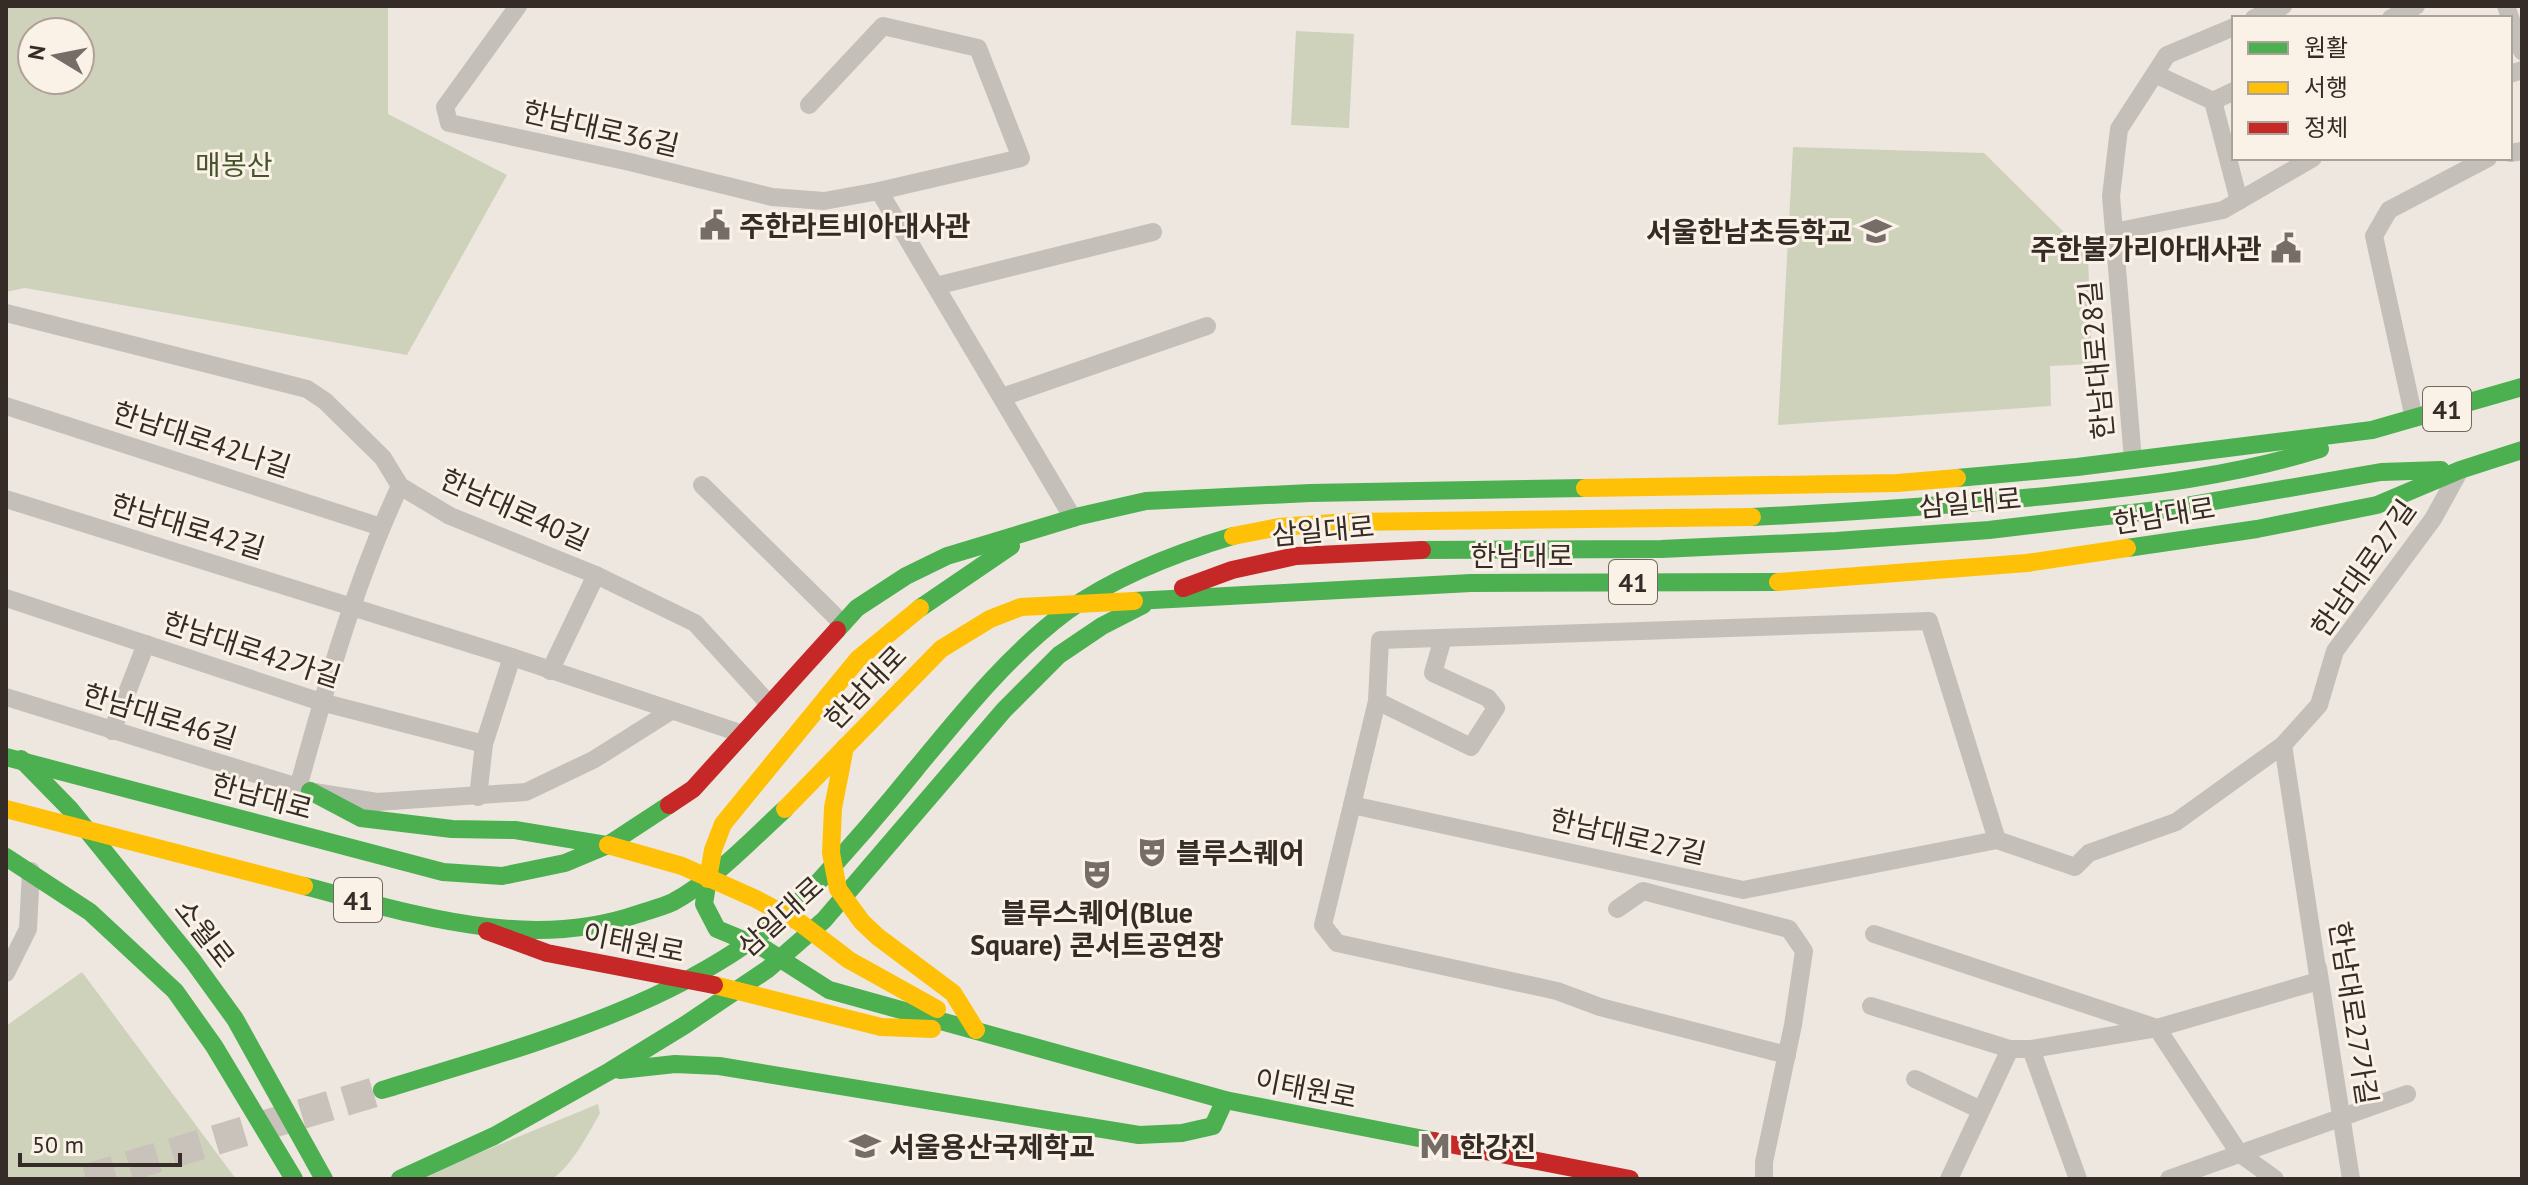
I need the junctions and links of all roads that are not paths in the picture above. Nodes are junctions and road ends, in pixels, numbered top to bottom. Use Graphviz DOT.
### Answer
graph roads {
  1 [pos="518,6"];
  2 [pos="2283,6"];
  3 [pos="2416,6"];
  4 [pos="2512,8"];
  5 [pos="2259,16"];
  6 [pos="2395,16"];
  7 [pos="2232,28"];
  8 [pos="2522,51"];
  9 [pos="2155,74"];
  10 [pos="2232,92"];
  11 [pos="2213,101"];
  12 [pos="809,105"];
  13 [pos="2310,160"];
  14 [pos="2484,160"];
  15 [pos="879,191"];
  16 [pos="2239,201"];
  17 [pos="1153,232"];
  18 [pos="2114,232"];
  19 [pos="936,286"];
  20 [pos="6,313"];
  21 [pos="1207,326"];
  22 [pos="2522,387"];
  23 [pos="1002,397"];
  24 [pos="6,406"];
  25 [pos="2414,418"];
  26 [pos="2372,430"];
  27 [pos="2522,450"];
  28 [pos="2133,460"];
  29 [pos="2460,470"];
  30 [pos="702,485"];
  31 [pos="400,486"];
  32 [pos="6,499"];
  33 [pos="1073,518"];
  34 [pos="381,527"];
  35 [pos="1032,530"];
  36 [pos="596,575"];
  37 [pos="6,598"];
  38 [pos="354,607"];
  39 [pos="843,624"];
  40 [pos="1443,638"];
  41 [pos="146,644"];
  42 [pos="512,657"];
  43 [pos="550,671"];
  44 [pos="6,697"];
  45 [pos="1377,701"];
  46 [pos="321,702"];
  47 [pos="770,705"];
  48 [pos="671,711"];
  49 [pos="112,731"];
  50 [pos="743,734"];
  51 [pos="484,744"];
  52 [pos="2283,745"];
  53 [pos="6,746"];
  54 [pos="845,747"];
  55 [pos="6,757"];
  56 [pos="304,790"];
  57 [pos="478,797"];
  58 [pos="1352,805"];
  59 [pos="6,809"];
  60 [pos="1997,840"];
  61 [pos="608,845"];
  62 [pos="6,857"];
  63 [pos="2300,857"];
  64 [pos="31,871"];
  65 [pos="708,879"];
  66 [pos="1617,909"];
  67 [pos="474,927"];
  68 [pos="1874,934"];
  69 [pos="849,960"];
  70 [pos="6,973"];
  71 [pos="829,990"];
  72 [pos="1871,1006"];
  73 [pos="2157,1028"];
  74 [pos="976,1030"];
  75 [pos="2010,1049"];
  76 [pos="2031,1049"];
  77 [pos="1787,1055"];
  78 [pos="610,1071"];
  79 [pos="1915,1079"];
  80 [pos="382,1090"];
  81 [pos="2407,1094"];
  82 [pos="1225,1100"];
  83 [pos="1981,1110"];
  84 [pos="2342,1117"];
  85 [pos="2239,1153"];
  86 [pos="2199,1174"];
  87 [pos="294,1179"];
  88 [pos="324,1179"];
  89 [pos="400,1179"];
  90 [pos="1630,1179"];
  91 [pos="1764,1179"];
  92 [pos="1949,1179"];
  93 [pos="2078,1179"];
  94 [pos="2169,1179"];
  95 [pos="2275,1179"];
  96 [pos="2351,1179"];
  1 -- 15 [label="street, 한남대로36길"];
  2 -- 5 [label="street"];
  3 -- 6 [label="street"];
  4 -- 8 [label="street"];
  7 -- 9 [label="street, 한남대로28길"];
  9 -- 11 [label="street"];
  9 -- 18 [label="street, 한남대로28길"];
  10 -- 11 [label="street"];
  11 -- 16 [label="street"];
  12 -- 15 [label="street, 한남대로36길"];
  13 -- 16 [label="street"];
  14 -- 25 [label="street"];
  15 -- 19 [label="street"];
  16 -- 18 [label="street"];
  17 -- 19 [label="street"];
  18 -- 28 [label="street, 한남대로28길"];
  19 -- 23 [label="street"];
  20 -- 31 [label="street, 한남대로40길"];
  21 -- 23 [label="street"];
  22 -- 25 [label="main road, 한남대로 / 41"];
  23 -- 33 [label="street"];
  24 -- 34 [label="street, 한남대로42나길"];
  25 -- 26 [label="main road, 한남대로 / 41"];
  26 -- 28 [label="main road, 한남대로 / 41"];
  26 -- 80 [label="main road, 삼일대로"];
  27 -- 29 [label="main road, 한남대로 / 41"];
  28 -- 33 [label="main road, 한남대로 / 41"];
  29 -- 52 [label="street, 한남대로27길"];
  29 -- 54 [label="main road, 한남대로 / 41"];
  29 -- 78 [label="main road, 삼일대로"];
  30 -- 39 [label="street"];
  31 -- 34 [label="street"];
  31 -- 36 [label="street, 한남대로40길"];
  32 -- 38 [label="street, 한남대로42길"];
  33 -- 35 [label="main road, 한남대로 / 41"];
  34 -- 38 [label="street"];
  35 -- 39 [label="main road, 한남대로 / 41"];
  35 -- 65 [label="main road, 한남대로 / 41"];
  36 -- 43 [label="street"];
  36 -- 47 [label="street, 한남대로40길"];
  37 -- 41 [label="street, 한남대로42가길"];
  38 -- 42 [label="street, 한남대로42길"];
  38 -- 46 [label="street"];
  39 -- 47 [label="main road, 한남대로 / 41"];
  40 -- 45 [label="street"];
  40 -- 45 [label="street"];
  40 -- 60 [label="street"];
  41 -- 46 [label="street, 한남대로42가길"];
  41 -- 49 [label="street"];
  42 -- 43 [label="street, 한남대로42길"];
  42 -- 51 [label="street"];
  43 -- 48 [label="street, 한남대로42길"];
  44 -- 49 [label="street, 한남대로46길"];
  45 -- 58 [label="street"];
  46 -- 51 [label="street, 한남대로42가길"];
  46 -- 56 [label="street"];
  47 -- 50 [label="main road, 한남대로 / 41"];
  48 -- 50 [label="street, 한남대로42길"];
  48 -- 57 [label="street, 한남대로46길"];
  49 -- 56 [label="street, 한남대로46길"];
  50 -- 61 [label="main road, 한남대로 / 41"];
  51 -- 57 [label="street"];
  52 -- 60 [label="street, 한남대로27길"];
  52 -- 63 [label="street, 한남대로27가길"];
  53 -- 88 [label="main road, 소월로"];
  54 -- 65 [label="main road, 한남대로 / 41"];
  54 -- 74 [label="main road"];
  55 -- 61 [label="main road, 한남대로 / 41"];
  56 -- 57 [label="street, 한남대로46길"];
  56 -- 61 [label="main road, 이태원로"];
  58 -- 60 [label="street, 한남대로27길"];
  58 -- 77 [label="street"];
  59 -- 67 [label="main road, 한남대로 / 41"];
  61 -- 65 [label="main road, 이태원로"];
  62 -- 64 [label="main road"];
  63 -- 73 [label="street, 한남대로27가길"];
  63 -- 84 [label="street, 한남대로27가길"];
  64 -- 70 [label="street"];
  64 -- 87 [label="main road"];
  65 -- 67 [label="main road, 한남대로 / 41"];
  65 -- 69 [label="main road, 이태원로"];
  65 -- 71 [label="main road, 이태원로"];
  66 -- 77 [label="street"];
  67 -- 74 [label="main road, 이태원로"];
  68 -- 73 [label="street"];
  69 -- 71 [label="main road"];
  69 -- 74 [label="main road, 이태원로"];
  71 -- 74 [label="main road, 이태원로"];
  72 -- 75 [label="street, 한남대로27가길"];
  73 -- 76 [label="street, 한남대로27가길"];
  73 -- 85 [label="street"];
  74 -- 82 [label="main road, 이태원로"];
  75 -- 76 [label="street, 한남대로27가길"];
  75 -- 83 [label="street"];
  76 -- 93 [label="street"];
  77 -- 91 [label="street"];
  78 -- 82 [label="main road"];
  78 -- 89 [label="main road, 삼일대로"];
  79 -- 83 [label="street"];
  81 -- 84 [label="street"];
  82 -- 90 [label="main road, 이태원로"];
  83 -- 92 [label="street"];
  84 -- 85 [label="street"];
  84 -- 96 [label="street, 한남대로27가길"];
  85 -- 86 [label="street"];
  85 -- 95 [label="street"];
  86 -- 94 [label="street"];
}
